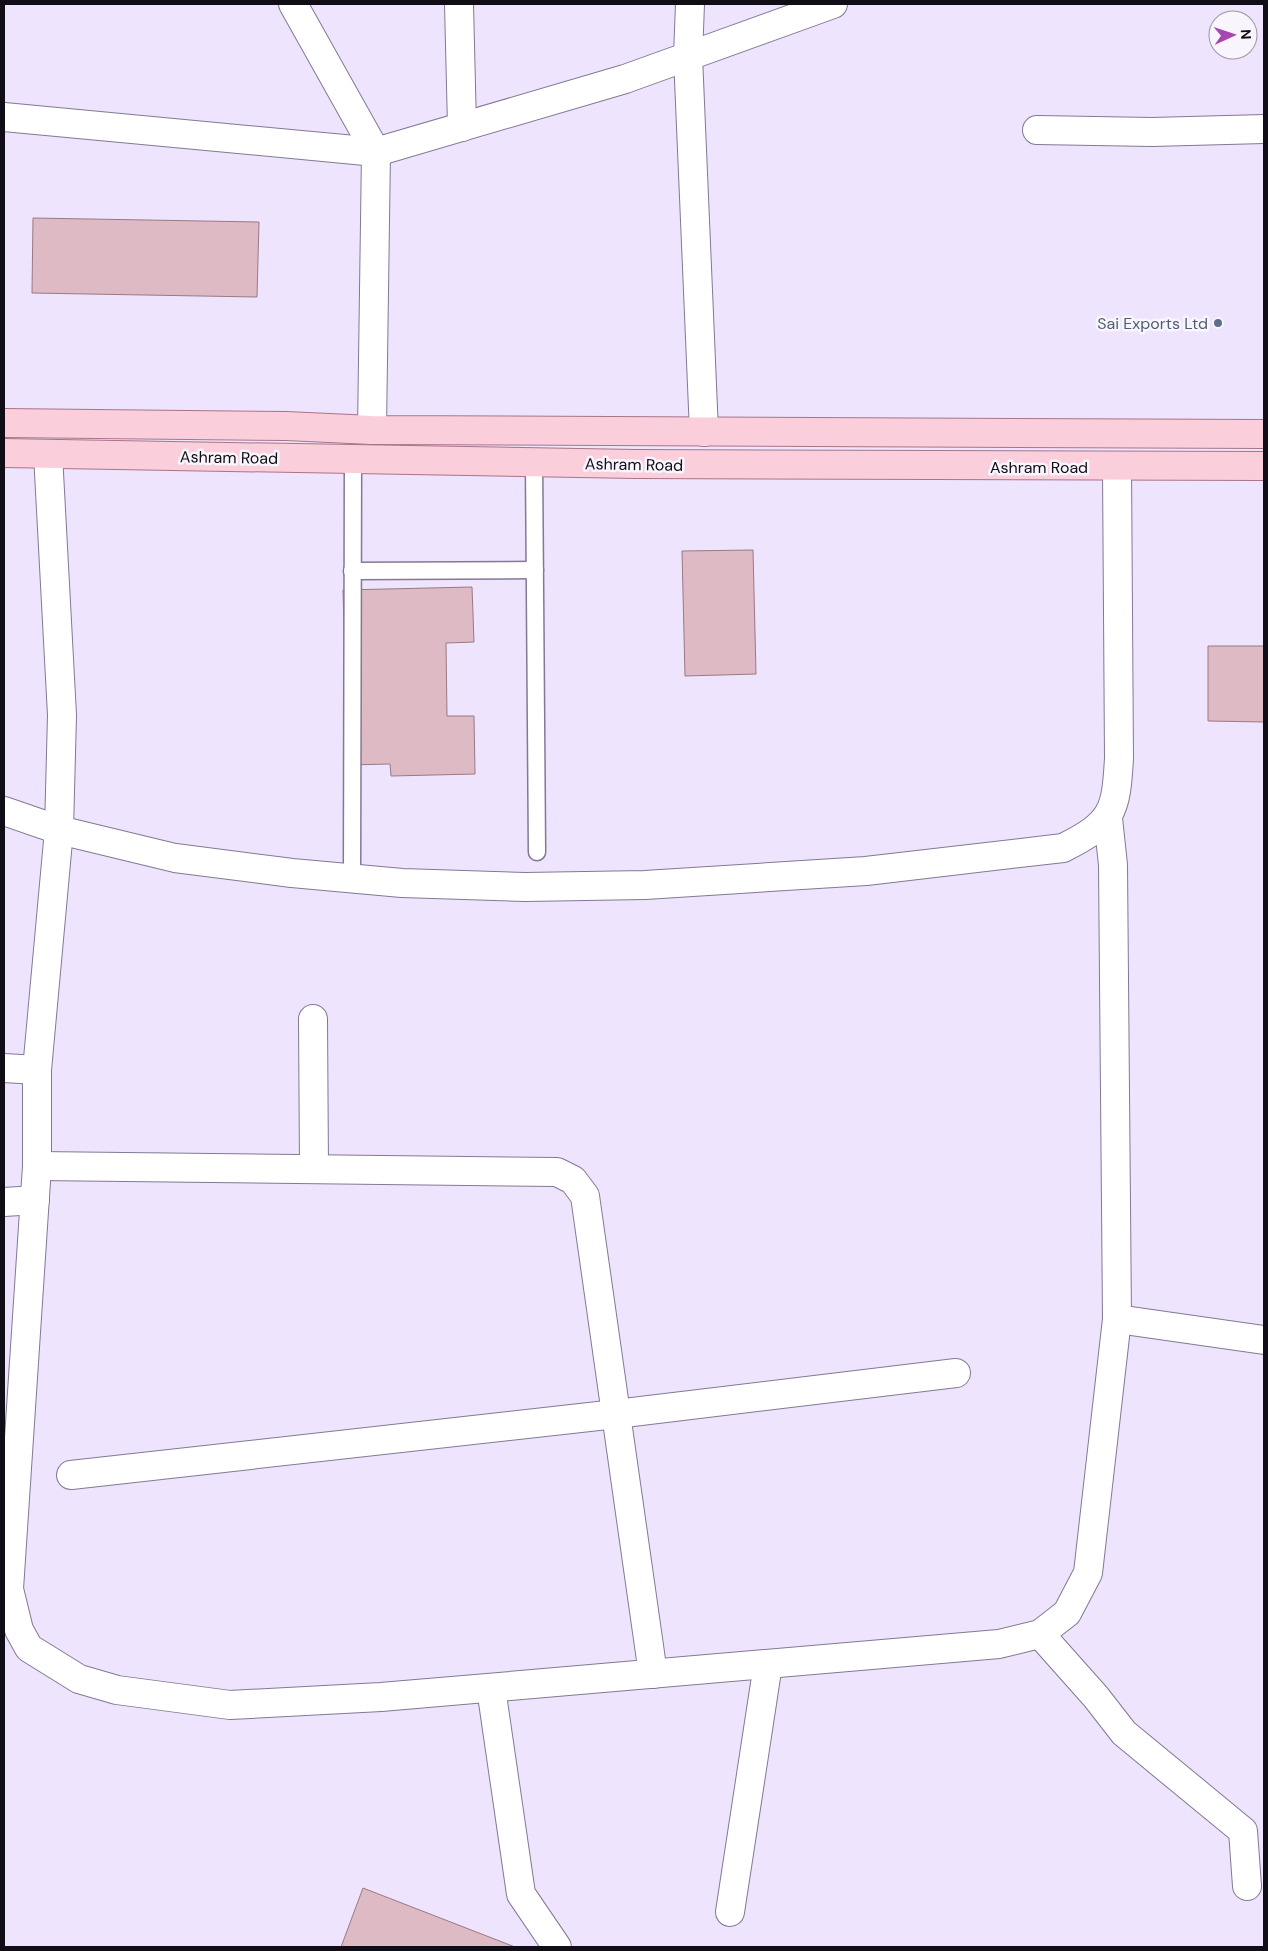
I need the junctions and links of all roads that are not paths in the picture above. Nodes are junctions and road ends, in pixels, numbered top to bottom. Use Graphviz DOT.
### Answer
graph roads {
  1 [pos="293,4"];
  2 [pos="459,4"];
  3 [pos="690,4"];
  4 [pos="833,4"];
  5 [pos="688,56"];
  6 [pos="4,117"];
  7 [pos="462,127"];
  8 [pos="1264,129"];
  9 [pos="1037,130"];
  10 [pos="376,152"];
  11 [pos="4,422"];
  12 [pos="372,430"];
  13 [pos="704,432"];
  14 [pos="1264,434"];
  15 [pos="4,453"];
  16 [pos="48,454"];
  17 [pos="353,459"];
  18 [pos="534,462"];
  19 [pos="1264,466"];
  20 [pos="1117,467"];
  21 [pos="352,570"];
  22 [pos="534,570"];
  23 [pos="4,811"];
  24 [pos="1108,818"];
  25 [pos="59,830"];
  26 [pos="537,852"];
  27 [pos="352,878"];
  28 [pos="313,1019"];
  29 [pos="4,1068"];
  30 [pos="37,1070"];
  31 [pos="37,1166"];
  32 [pos="314,1169"];
  33 [pos="35,1200"];
  34 [pos="4,1202"];
  35 [pos="1117,1320"];
  36 [pos="1264,1340"];
  37 [pos="956,1373"];
  38 [pos="616,1414"];
  39 [pos="71,1475"];
  40 [pos="1040,1634"];
  41 [pos="768,1664"];
  42 [pos="653,1674"];
  43 [pos="492,1688"];
  44 [pos="1246,1886"];
  45 [pos="730,1912"];
  46 [pos="557,1947"];
  1 -- 10 [label="street"];
  2 -- 7 [label="street"];
  3 -- 5 [label="street"];
  4 -- 5 [label="street"];
  5 -- 7 [label="street"];
  5 -- 13 [label="street"];
  6 -- 10 [label="street"];
  7 -- 10 [label="street"];
  8 -- 9 [label="street"];
  10 -- 12 [label="street"];
  11 -- 12 [label="main road, Ashram Road"];
  12 -- 13 [label="main road, Ashram Road"];
  13 -- 14 [label="main road, Ashram Road"];
  15 -- 16 [label="main road, Ashram Road"];
  16 -- 17 [label="main road, Ashram Road"];
  16 -- 25 [label="street"];
  17 -- 18 [label="main road, Ashram Road"];
  17 -- 21 [label="lane"];
  18 -- 20 [label="main road, Ashram Road"];
  18 -- 22 [label="lane"];
  19 -- 20 [label="main road, Ashram Road"];
  20 -- 24 [label="street"];
  21 -- 22 [label="lane"];
  21 -- 27 [label="lane"];
  22 -- 26 [label="lane"];
  23 -- 25 [label="street"];
  24 -- 27 [label="street"];
  24 -- 35 [label="street"];
  25 -- 27 [label="street"];
  25 -- 30 [label="street"];
  28 -- 32 [label="street"];
  29 -- 30 [label="street"];
  30 -- 31 [label="street"];
  31 -- 32 [label="street"];
  31 -- 33 [label="street"];
  32 -- 38 [label="street"];
  33 -- 34 [label="street"];
  33 -- 43 [label="street"];
  35 -- 36 [label="street"];
  35 -- 40 [label="street"];
  37 -- 38 [label="street"];
  38 -- 39 [label="street"];
  38 -- 42 [label="street"];
  40 -- 41 [label="street"];
  40 -- 44 [label="street"];
  41 -- 42 [label="street"];
  41 -- 45 [label="street"];
  42 -- 43 [label="street"];
  43 -- 46 [label="street"];
}
